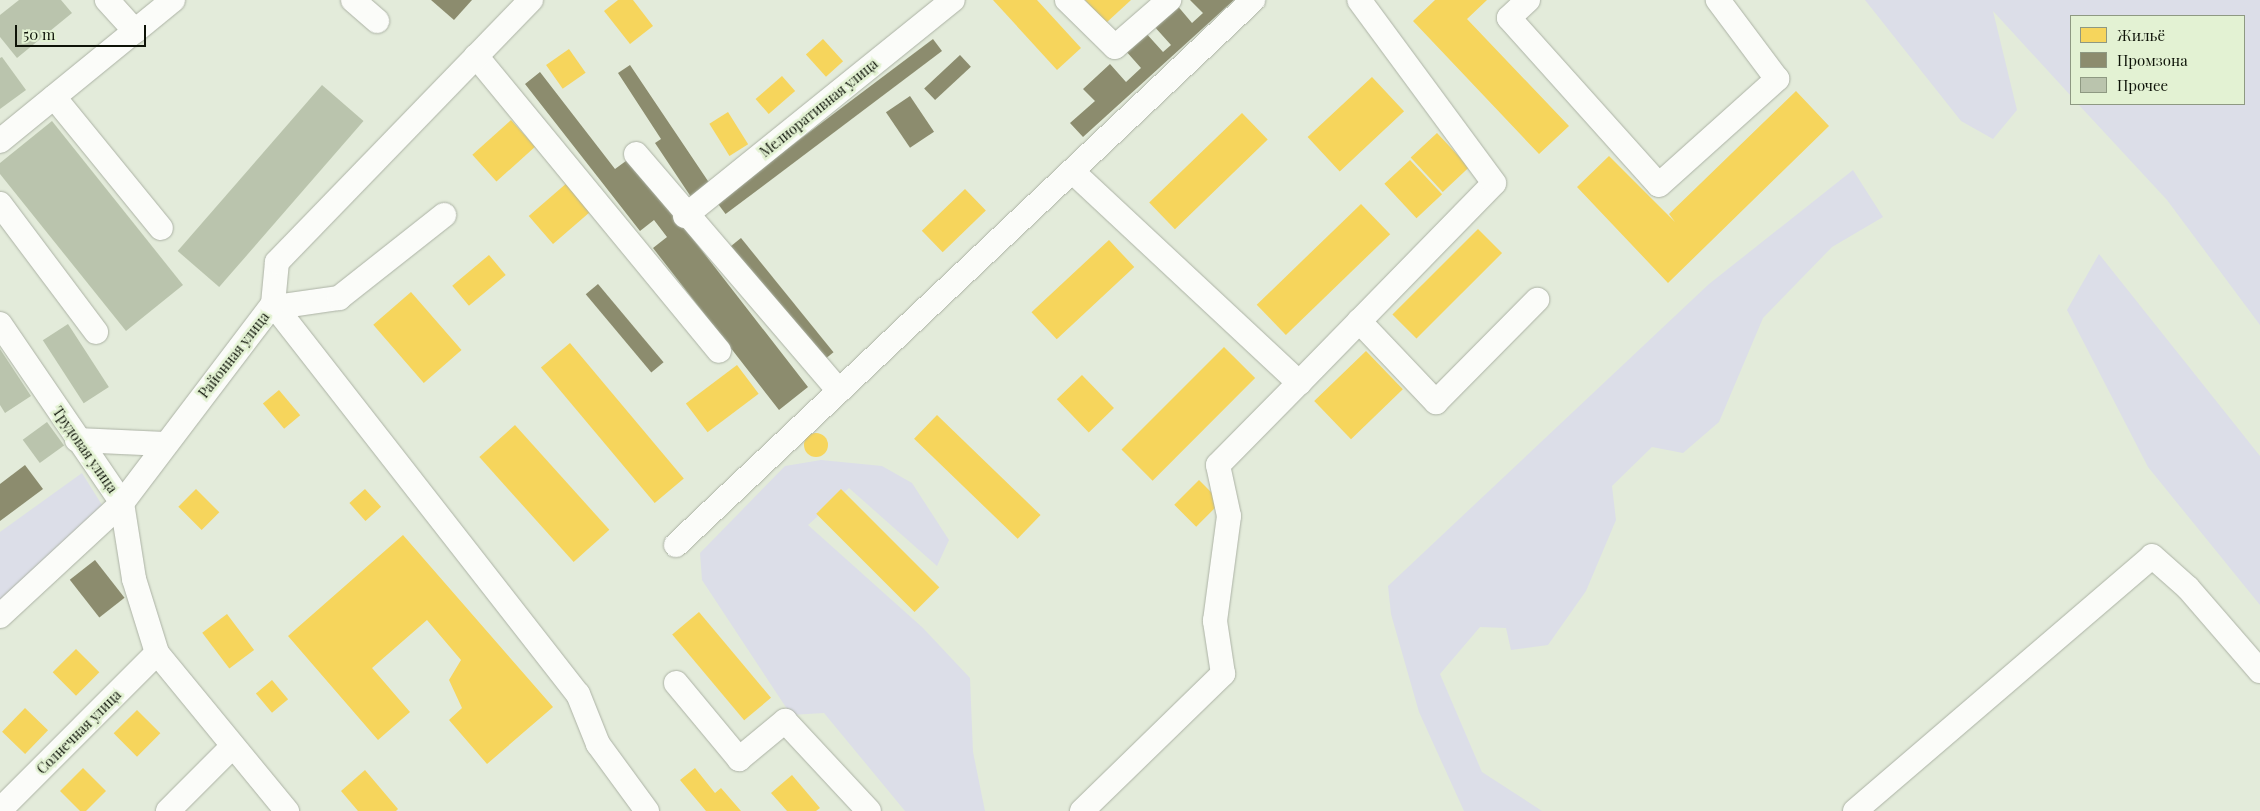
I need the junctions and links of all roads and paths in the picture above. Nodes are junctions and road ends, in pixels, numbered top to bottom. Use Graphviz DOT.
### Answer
graph roads {
  1 [pos="107,0"];
  2 [pos="173,0"];
  3 [pos="353,0"];
  4 [pos="531,0"];
  5 [pos="953,0"];
  6 [pos="1067,0"];
  7 [pos="1169,0"];
  8 [pos="1253,0"];
  9 [pos="1359,0"];
  10 [pos="1528,0"];
  11 [pos="1718,0"];
  12 [pos="377,21"];
  13 [pos="135,31"];
  14 [pos="476,56"];
  15 [pos="54,97"];
  16 [pos="0,141"];
  17 [pos="636,154"];
  18 [pos="1072,171"];
  19 [pos="0,204"];
  20 [pos="444,215"];
  21 [pos="685,216"];
  22 [pos="161,228"];
  23 [pos="1537,300"];
  24 [pos="275,305"];
  25 [pos="1359,321"];
  26 [pos="0,324"];
  27 [pos="96,332"];
  28 [pos="720,351"];
  29 [pos="1299,383"];
  30 [pos="839,391"];
  31 [pos="77,440"];
  32 [pos="164,444"];
  33 [pos="122,503"];
  34 [pos="676,545"];
  35 [pos="0,616"];
  36 [pos="157,653"];
  37 [pos="2260,671"];
  38 [pos="676,683"];
  39 [pos="231,748"];
  40 [pos="0,810"];
  41 [pos="168,811"];
  42 [pos="287,811"];
  43 [pos="647,811"];
  44 [pos="870,811"];
  45 [pos="1082,811"];
  46 [pos="1855,811"];
  1 -- 13 [label="street"];
  2 -- 13 [label="street"];
  3 -- 12 [label="street"];
  4 -- 14 [label="street, Районная улица"];
  5 -- 21 [label="street, Мелиоративная улица"];
  6 -- 7 [label="street"];
  8 -- 18 [label="street"];
  9 -- 25 [label="street"];
  10 -- 11 [label="street"];
  13 -- 15 [label="street"];
  14 -- 24 [label="street, Районная улица"];
  14 -- 28 [label="street"];
  15 -- 16 [label="street"];
  15 -- 22 [label="street"];
  17 -- 21 [label="street"];
  18 -- 29 [label="street"];
  18 -- 30 [label="street"];
  19 -- 27 [label="street"];
  20 -- 24 [label="street"];
  21 -- 30 [label="street"];
  23 -- 25 [label="street"];
  24 -- 32 [label="street, Районная улица"];
  24 -- 43 [label="street"];
  25 -- 29 [label="street"];
  26 -- 31 [label="street, Трудовая улица"];
  29 -- 45 [label="street"];
  30 -- 34 [label="street"];
  31 -- 32 [label="street"];
  31 -- 33 [label="street, Трудовая улица"];
  32 -- 33 [label="street, Районная улица"];
  33 -- 35 [label="street, Районная улица"];
  33 -- 36 [label="street, Трудовая улица"];
  36 -- 39 [label="street, Трудовая улица"];
  36 -- 40 [label="street, Солнечная улица"];
  37 -- 46 [label="street"];
  38 -- 44 [label="street"];
  39 -- 41 [label="street"];
  39 -- 42 [label="street, Трудовая улица"];
}
